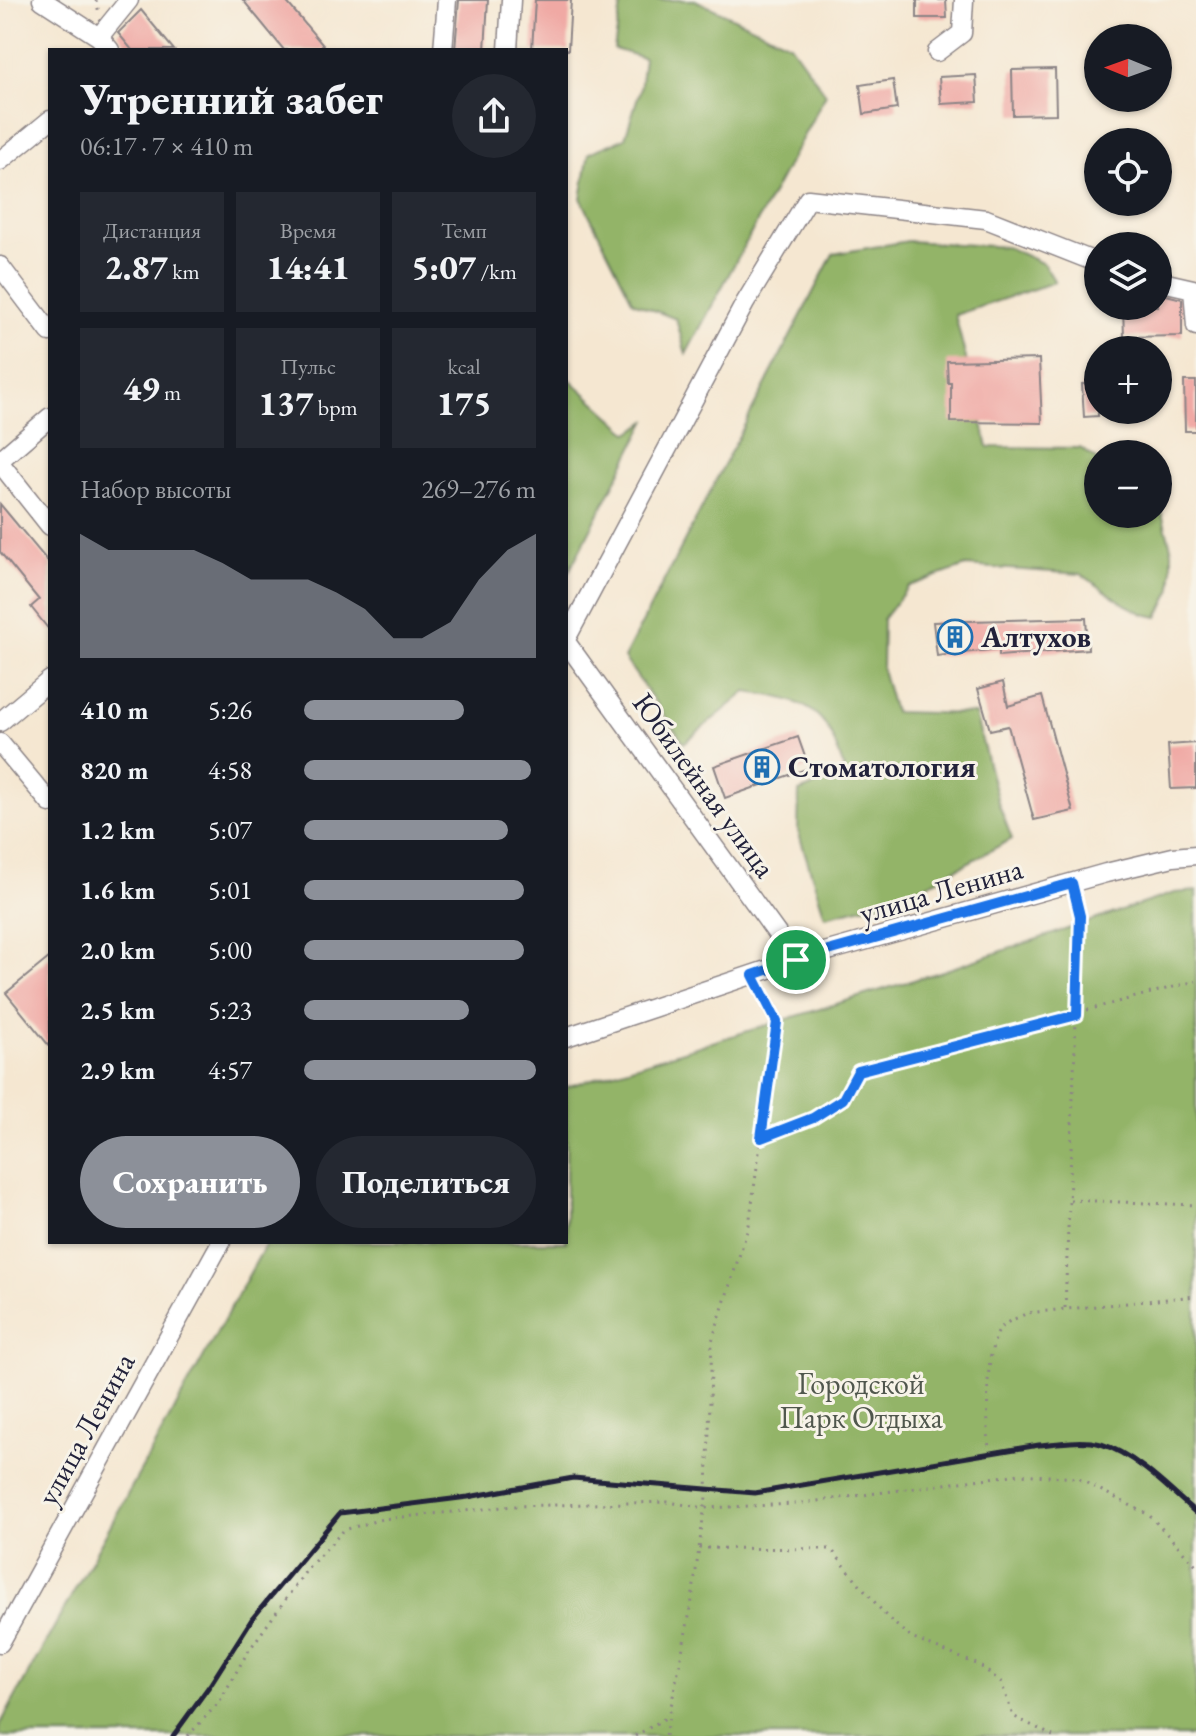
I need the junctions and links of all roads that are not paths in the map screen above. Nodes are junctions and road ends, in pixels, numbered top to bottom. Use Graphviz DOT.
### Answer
graph roads {
  1 [pos="42,0"];
  2 [pos="129,0"];
  3 [pos="447,0"];
  4 [pos="511,0"];
  5 [pos="964,0"];
  6 [pos="105,44"];
  7 [pos="443,48"];
  8 [pos="508,48"];
  9 [pos="937,52"];
  10 [pos="48,122"];
  11 [pos="0,161"];
  12 [pos="1084,258"];
  13 [pos="0,266"];
  14 [pos="1172,284"];
  15 [pos="1196,326"];
  16 [pos="48,329"];
  17 [pos="48,419"];
  18 [pos="0,462"];
  19 [pos="48,523"];
  20 [pos="568,636"];
  21 [pos="568,643"];
  22 [pos="48,682"];
  23 [pos="0,722"];
  24 [pos="0,743"];
  25 [pos="48,801"];
  26 [pos="1196,855"];
  27 [pos="796,960"];
  28 [pos="568,1036"];
  29 [pos="220,1244"];
  30 [pos="0,1643"];
  1 -- 6 [label="street"];
  2 -- 6 [label="street"];
  3 -- 7 [label="street"];
  4 -- 8 [label="street"];
  5 -- 9 [label="street"];
  10 -- 11 [label="street"];
  12 -- 20 [label="street"];
  13 -- 16 [label="street"];
  14 -- 15 [label="street"];
  17 -- 18 [label="street"];
  18 -- 19 [label="street"];
  21 -- 27 [label="street, Юбилейная улица"];
  22 -- 23 [label="street"];
  24 -- 25 [label="street"];
  26 -- 27 [label="street, улица Ленина"];
  27 -- 28 [label="street, улица Ленина"];
  29 -- 30 [label="street, улица Ленина"];
}
